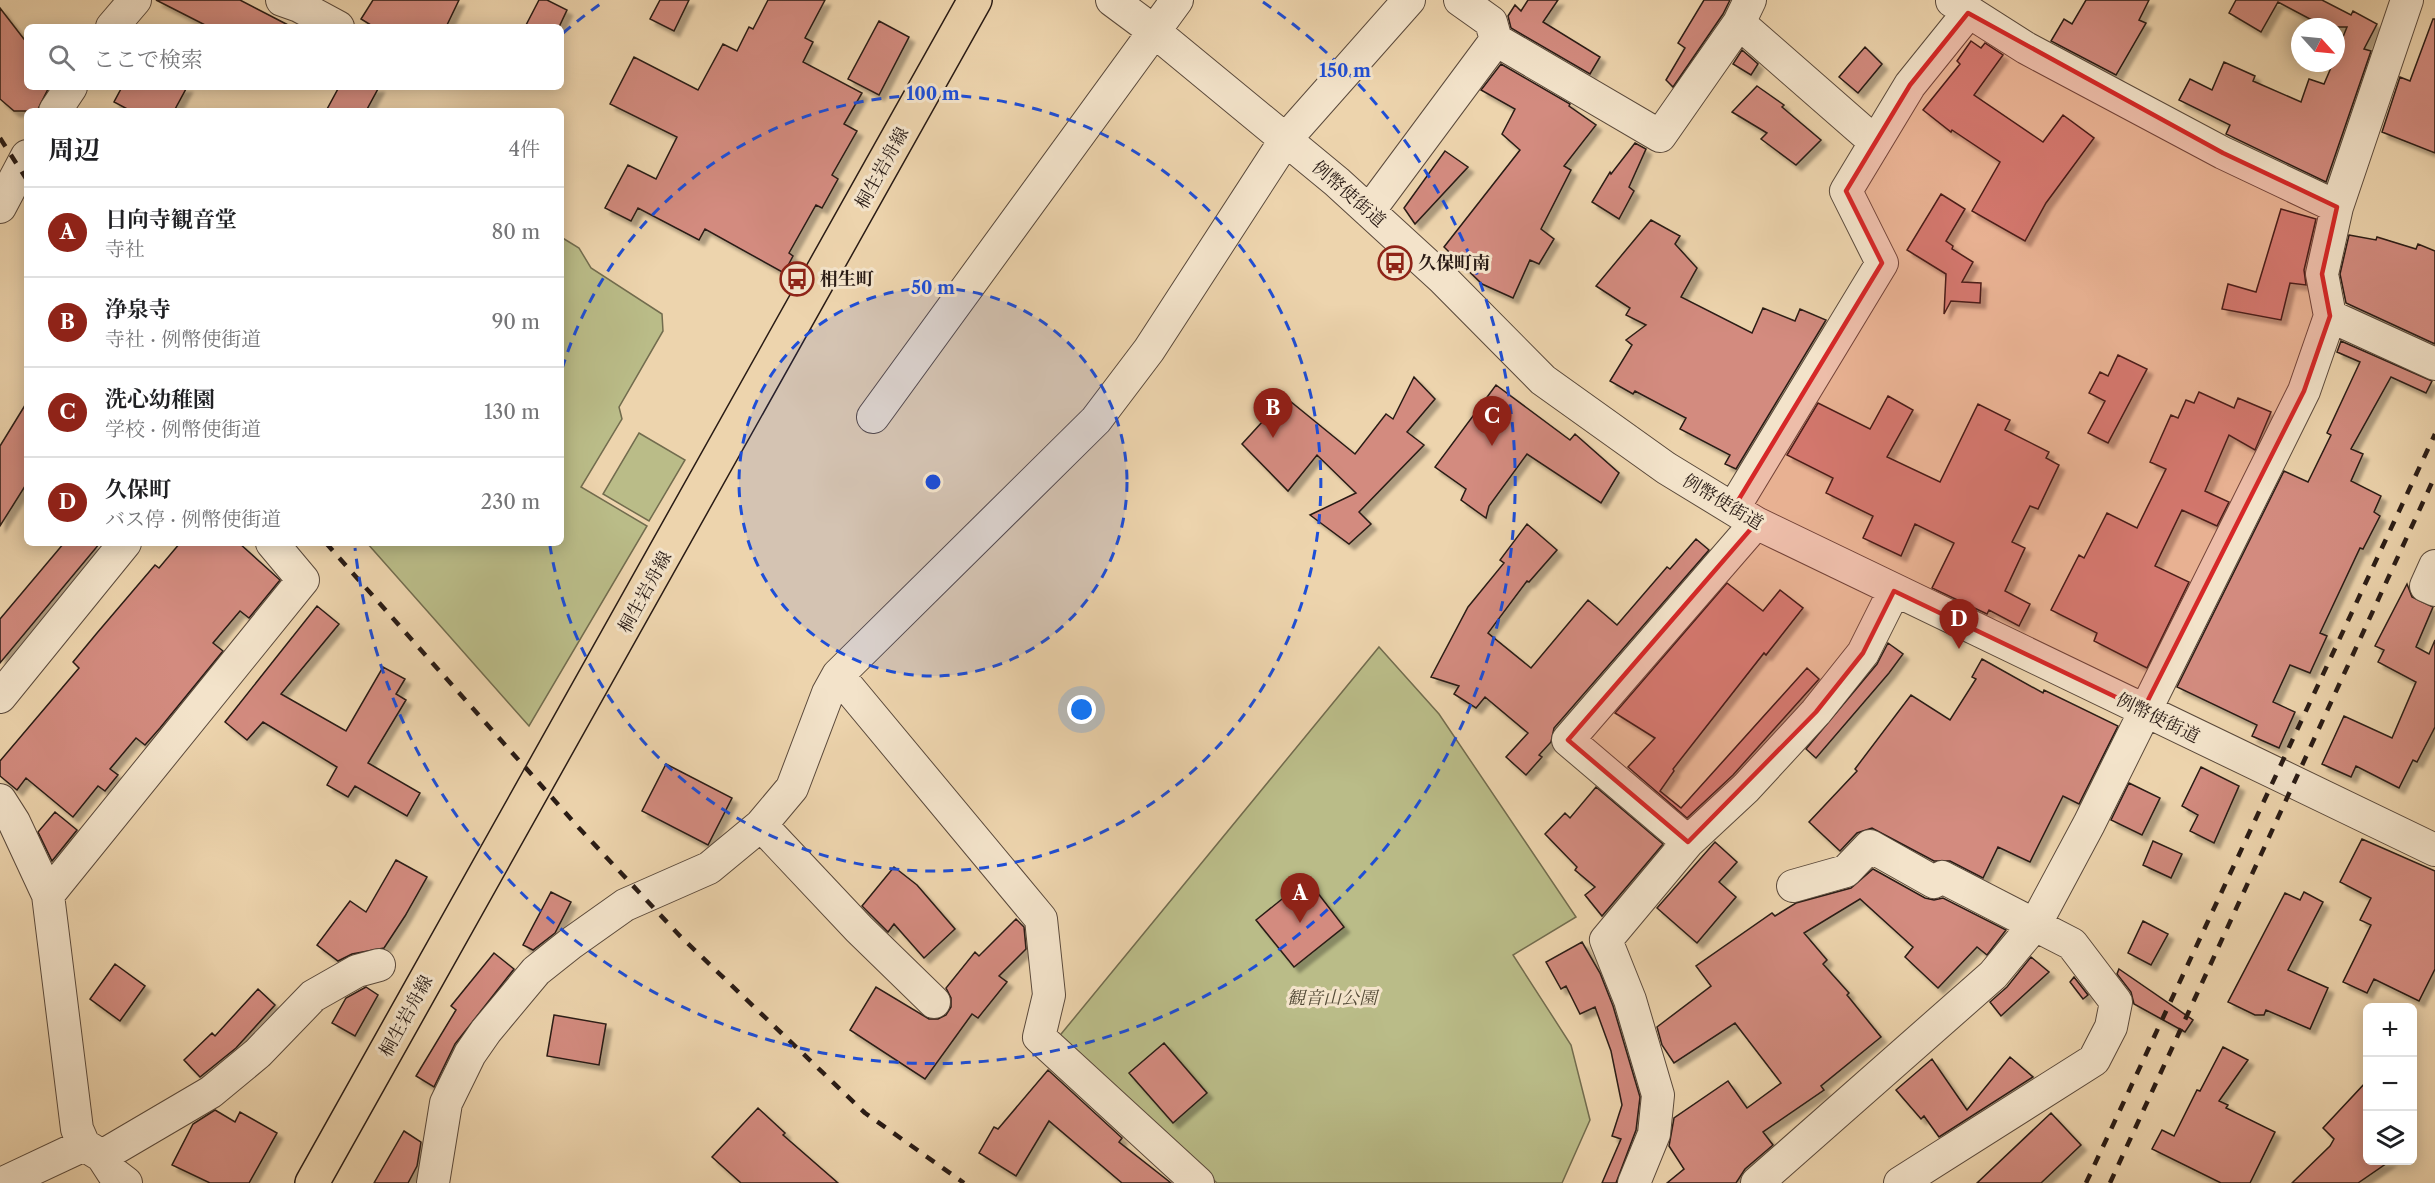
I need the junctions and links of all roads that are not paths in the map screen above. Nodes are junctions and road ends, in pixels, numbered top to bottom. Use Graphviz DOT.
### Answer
graph roads {
  1 [pos="282,0"];
  2 [pos="975,0"];
  3 [pos="1112,0"];
  4 [pos="1177,0"];
  5 [pos="1409,0"];
  6 [pos="1460,0"];
  7 [pos="2407,0"];
  8 [pos="1960,7"];
  9 [pos="1745,11"];
  10 [pos="332,24"];
  11 [pos="1155,32"];
  12 [pos="1496,40"];
  13 [pos="69,90"];
  14 [pos="57,108"];
  15 [pos="1286,139"];
  16 [pos="1875,142"];
  17 [pos="24,162"];
  18 [pos="0,207"];
  19 [pos="2337,207"];
  20 [pos="1369,211"];
  21 [pos="2330,316"];
  22 [pos="2435,364"];
  23 [pos="873,417"];
  24 [pos="1745,516"];
  25 [pos="123,546"];
  26 [pos="275,546"];
  27 [pos="2435,566"];
  28 [pos="1894,591"];
  29 [pos="2435,591"];
  30 [pos="838,675"];
  31 [pos="0,697"];
  32 [pos="2143,710"];
  33 [pos="0,800"];
  34 [pos="761,825"];
  35 [pos="1688,842"];
  36 [pos="2435,850"];
  37 [pos="1793,886"];
  38 [pos="48,895"];
  39 [pos="2036,923"];
  40 [pos="379,965"];
  41 [pos="934,1002"];
  42 [pos="93,1151"];
  43 [pos="3,1183"];
  44 [pos="126,1183"];
  45 [pos="312,1183"];
  46 [pos="433,1183"];
  47 [pos="1198,1183"];
  48 [pos="1634,1183"];
  49 [pos="1757,1183"];
  50 [pos="1900,1183"];
  1 -- 10 [label="street"];
  2 -- 45 [label="main road, 桐生岩舟線"];
  3 -- 11 [label="street, 例幣使街道"];
  4 -- 11 [label="street"];
  5 -- 15 [label="street"];
  6 -- 12 [label="street"];
  7 -- 19 [label="street"];
  8 -- 16 [label="street"];
  8 -- 19 [label="street"];
  9 -- 12 [label="street"];
  9 -- 16 [label="street"];
  11 -- 15 [label="street, 例幣使街道"];
  11 -- 23 [label="street"];
  12 -- 20 [label="street"];
  13 -- 14 [label="street"];
  15 -- 20 [label="street, 例幣使街道"];
  15 -- 30 [label="street"];
  16 -- 24 [label="street"];
  17 -- 18 [label="street"];
  19 -- 21 [label="street"];
  20 -- 24 [label="street, 例幣使街道"];
  21 -- 22 [label="street"];
  21 -- 32 [label="street"];
  24 -- 28 [label="street, 例幣使街道"];
  24 -- 35 [label="street"];
  25 -- 31 [label="street"];
  26 -- 38 [label="street"];
  27 -- 29 [label="street"];
  28 -- 32 [label="street, 例幣使街道"];
  28 -- 35 [label="street"];
  30 -- 34 [label="street"];
  30 -- 47 [label="street"];
  32 -- 36 [label="street, 例幣使街道"];
  32 -- 39 [label="street"];
  33 -- 38 [label="street"];
  34 -- 41 [label="street"];
  34 -- 46 [label="street"];
  35 -- 48 [label="street"];
  37 -- 39 [label="street"];
  38 -- 42 [label="street"];
  39 -- 49 [label="street"];
  39 -- 50 [label="street"];
  40 -- 42 [label="street"];
  42 -- 43 [label="street"];
  42 -- 44 [label="street"];
}
